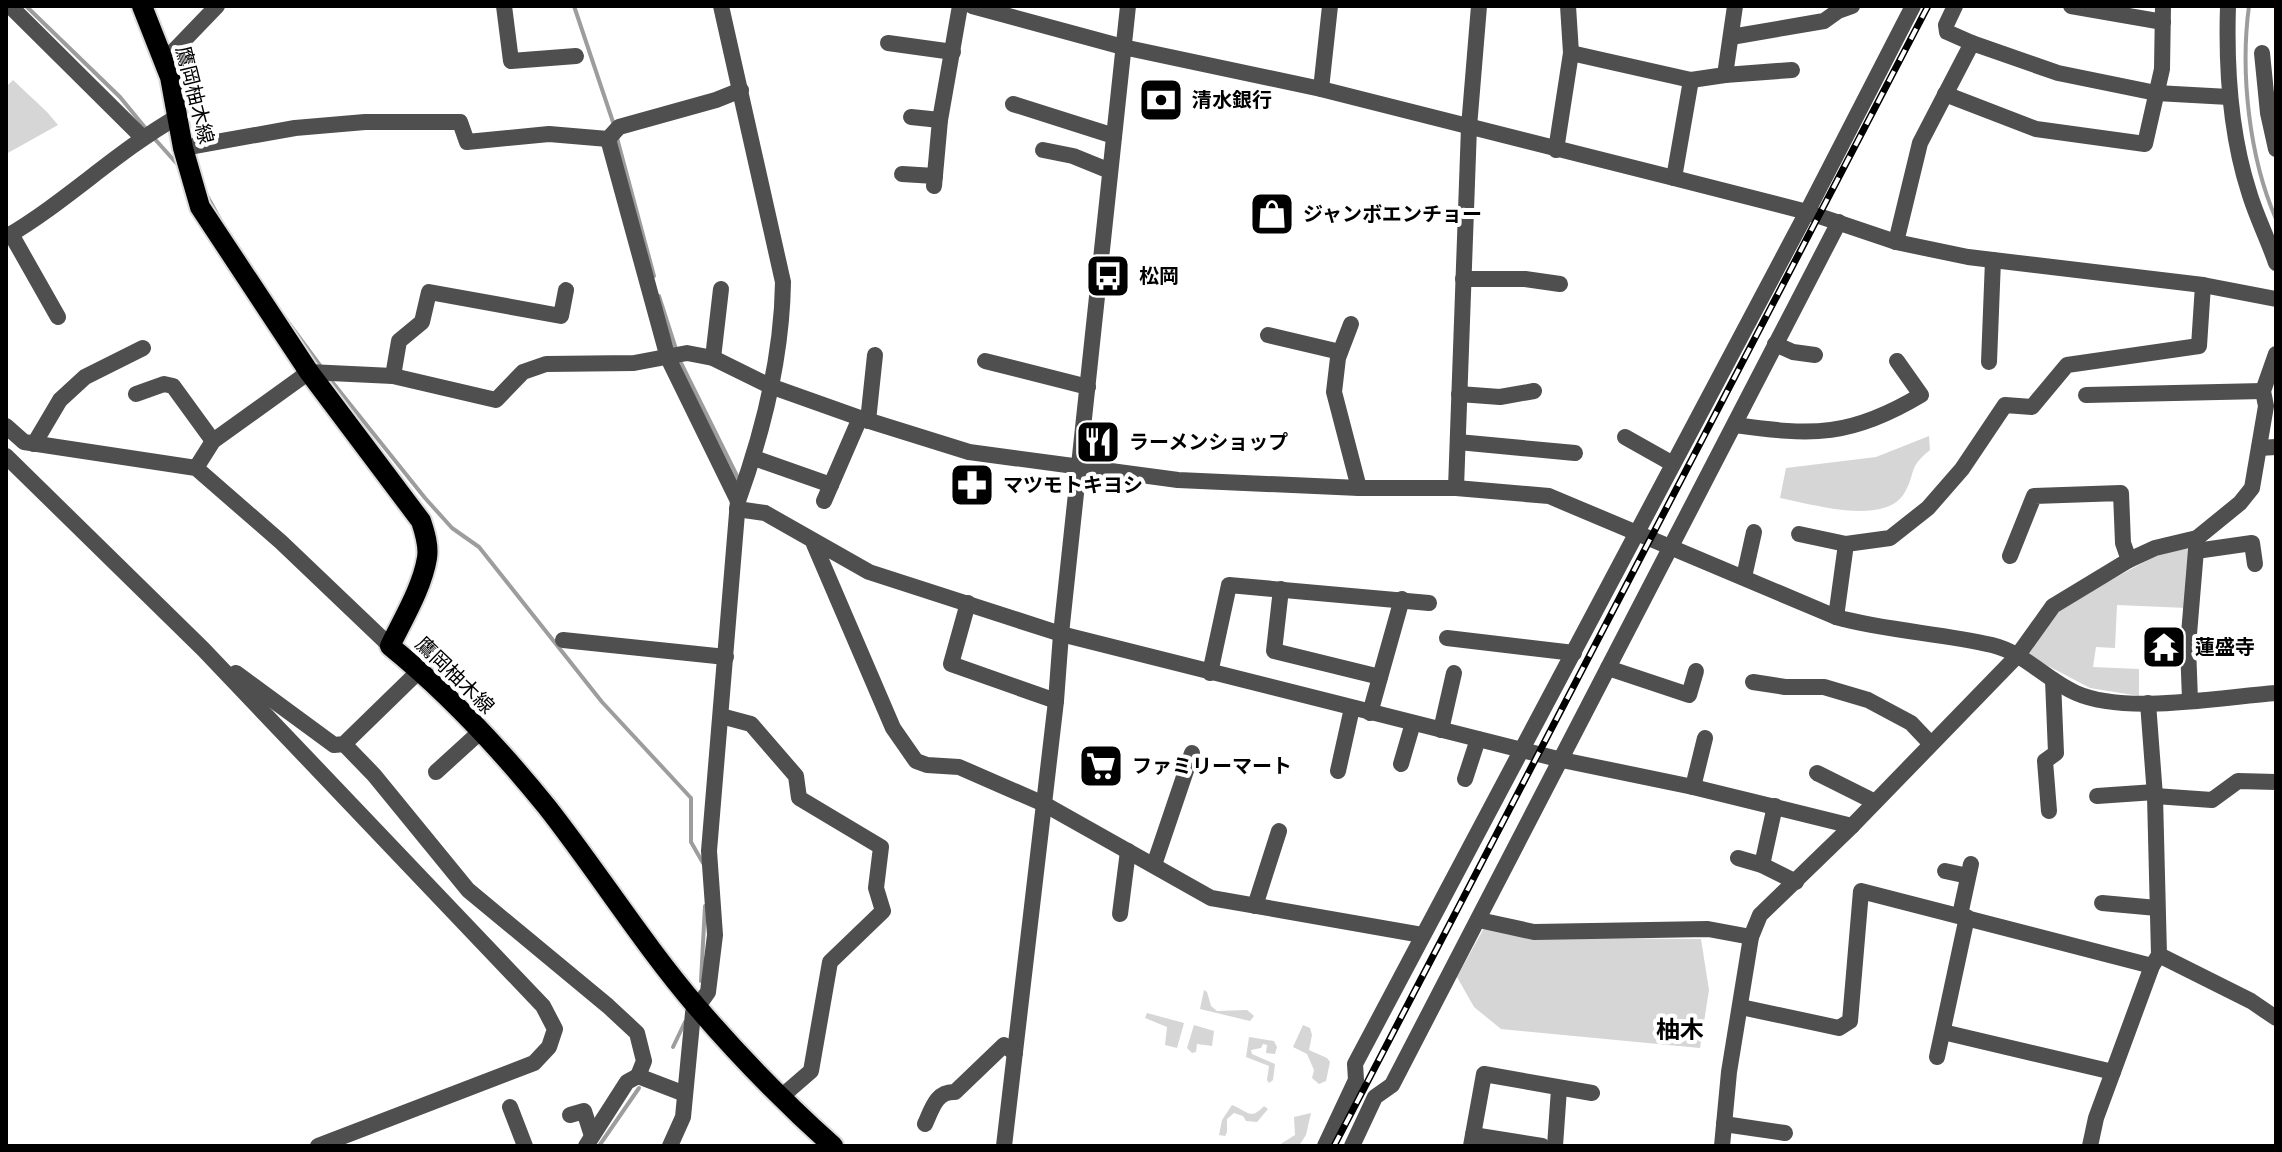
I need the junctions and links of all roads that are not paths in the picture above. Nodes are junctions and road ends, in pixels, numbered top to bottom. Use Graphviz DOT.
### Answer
graph roads {
  1 [pos="10,6"];
  2 [pos="142,6"];
  3 [pos="217,6"];
  4 [pos="504,6"];
  5 [pos="721,6"];
  6 [pos="960,6"];
  7 [pos="972,6"];
  8 [pos="1128,6"];
  9 [pos="1330,6"];
  10 [pos="1479,6"];
  11 [pos="1568,6"];
  12 [pos="1735,6"];
  13 [pos="1852,6"];
  14 [pos="1913,6"];
  15 [pos="1955,6"];
  16 [pos="2071,6"];
  17 [pos="2228,6"];
  18 [pos="2163,14"];
  19 [pos="1731,37"];
  20 [pos="888,43"];
  21 [pos="1972,43"];
  22 [pos="1123,47"];
  23 [pos="953,52"];
  24 [pos="1571,53"];
  25 [pos="2262,53"];
  26 [pos="576,56"];
  27 [pos="165,60"];
  28 [pos="1792,70"];
  29 [pos="1725,75"];
  30 [pos="1691,80"];
  31 [pos="1321,89"];
  32 [pos="741,90"];
  33 [pos="2156,93"];
  34 [pos="1945,94"];
  35 [pos="2229,97"];
  36 [pos="1013,104"];
  37 [pos="177,117"];
  38 [pos="911,117"];
  39 [pos="940,120"];
  40 [pos="1469,127"];
  41 [pos="612,135"];
  42 [pos="1114,136"];
  43 [pos="142,137"];
  44 [pos="183,148"];
  45 [pos="2276,149"];
  46 [pos="1043,150"];
  47 [pos="1556,150"];
  48 [pos="1110,171"];
  49 [pos="902,174"];
  50 [pos="1674,178"];
  51 [pos="1807,212"];
  52 [pos="1839,222"];
  53 [pos="9,236"];
  54 [pos="1896,242"];
  55 [pos="1993,260"];
  56 [pos="2276,263"];
  57 [pos="1463,279"];
  58 [pos="1560,284"];
  59 [pos="2203,285"];
  60 [pos="721,289"];
  61 [pos="566,290"];
  62 [pos="2276,299"];
  63 [pos="58,317"];
  64 [pos="1351,324"];
  65 [pos="1268,335"];
  66 [pos="1775,344"];
  67 [pos="143,348"];
  68 [pos="1340,352"];
  69 [pos="2276,354"];
  70 [pos="875,355"];
  71 [pos="1815,355"];
  72 [pos="676,356"];
  73 [pos="713,358"];
  74 [pos="985,361"];
  75 [pos="1897,361"];
  76 [pos="1989,362"];
  77 [pos="309,372"];
  78 [pos="393,376"];
  79 [pos="770,386"];
  80 [pos="1088,387"];
  81 [pos="1534,391"];
  82 [pos="2263,391"];
  83 [pos="136,394"];
  84 [pos="1459,394"];
  85 [pos="2086,395"];
  86 [pos="864,420"];
  87 [pos="1735,425"];
  88 [pos="6,426"];
  89 [pos="1625,437"];
  90 [pos="213,441"];
  91 [pos="1458,442"];
  92 [pos="34,444"];
  93 [pos="2268,448"];
  94 [pos="1575,453"];
  95 [pos="6,456"];
  96 [pos="754,458"];
  97 [pos="1673,464"];
  98 [pos="1080,467"];
  99 [pos="196,468"];
  100 [pos="831,485"];
  101 [pos="1359,488"];
  102 [pos="1456,488"];
  103 [pos="824,501"];
  104 [pos="738,503"];
  105 [pos="1637,532"];
  106 [pos="1754,532"];
  107 [pos="1799,534"];
  108 [pos="814,544"];
  109 [pos="1846,544"];
  110 [pos="1669,545"];
  111 [pos="2196,545"];
  112 [pos="2010,556"];
  113 [pos="2129,560"];
  114 [pos="2255,564"];
  115 [pos="1744,577"];
  116 [pos="1281,589"];
  117 [pos="1402,599"];
  118 [pos="968,603"];
  119 [pos="1429,603"];
  120 [pos="1836,617"];
  121 [pos="1061,634"];
  122 [pos="1447,638"];
  123 [pos="563,640"];
  124 [pos="390,646"];
  125 [pos="203,649"];
  126 [pos="1574,653"];
  127 [pos="2018,655"];
  128 [pos="726,657"];
  129 [pos="1608,668"];
  130 [pos="420,670"];
  131 [pos="1696,671"];
  132 [pos="1210,673"];
  133 [pos="1454,673"];
  134 [pos="1380,677"];
  135 [pos="2053,680"];
  136 [pos="1753,682"];
  137 [pos="2276,693"];
  138 [pos="2190,700"];
  139 [pos="1056,701"];
  140 [pos="2148,703"];
  141 [pos="1352,708"];
  142 [pos="1370,713"];
  143 [pos="721,716"];
  144 [pos="1413,723"];
  145 [pos="1441,730"];
  146 [pos="480,732"];
  147 [pos="1705,738"];
  148 [pos="1478,739"];
  149 [pos="1930,743"];
  150 [pos="344,744"];
  151 [pos="1520,749"];
  152 [pos="1192,753"];
  153 [pos="1562,760"];
  154 [pos="1401,764"];
  155 [pos="1338,771"];
  156 [pos="436,772"];
  157 [pos="1817,773"];
  158 [pos="1465,779"];
  159 [pos="2276,782"];
  160 [pos="1693,787"];
  161 [pos="2155,794"];
  162 [pos="2097,796"];
  163 [pos="1875,802"];
  164 [pos="1044,804"];
  165 [pos="1775,806"];
  166 [pos="2049,811"];
  167 [pos="1852,826"];
  168 [pos="1279,831"];
  169 [pos="1128,851"];
  170 [pos="1738,858"];
  171 [pos="1154,865"];
  172 [pos="1762,865"];
  173 [pos="1945,871"];
  174 [pos="1796,882"];
  175 [pos="2102,903"];
  176 [pos="1255,906"];
  177 [pos="2157,908"];
  178 [pos="1120,914"];
  179 [pos="1963,916"];
  180 [pos="1479,920"];
  181 [pos="1422,935"];
  182 [pos="1751,937"];
  183 [pos="2156,960"];
  184 [pos="696,1006"];
  185 [pos="1741,1007"];
  186 [pos="2276,1018"];
  187 [pos="1943,1032"];
  188 [pos="1015,1053"];
  189 [pos="1937,1057"];
  190 [pos="2113,1072"];
  191 [pos="638,1076"];
  192 [pos="1356,1080"];
  193 [pos="1559,1089"];
  194 [pos="1383,1091"];
  195 [pos="1592,1093"];
  196 [pos="685,1094"];
  197 [pos="781,1097"];
  198 [pos="510,1107"];
  199 [pos="570,1115"];
  200 [pos="925,1124"];
  201 [pos="1724,1124"];
  202 [pos="1785,1133"];
  203 [pos="1472,1140"];
  204 [pos="589,1141"];
  205 [pos="318,1146"];
  206 [pos="525,1146"];
  207 [pos="670,1146"];
  208 [pos="833,1146"];
  209 [pos="1004,1146"];
  210 [pos="1325,1146"];
  211 [pos="1352,1146"];
  212 [pos="1542,1146"];
  213 [pos="1555,1146"];
  214 [pos="1722,1146"];
  215 [pos="2090,1146"];
  1 -- 43 [label="street"];
  2 -- 27 [label="main road, 鷹岡柚木線"];
  3 -- 27 [label="street"];
  4 -- 26 [label="street"];
  5 -- 32 [label="street"];
  6 -- 23 [label="street"];
  7 -- 22 [label="street"];
  8 -- 22 [label="street"];
  9 -- 31 [label="street"];
  10 -- 40 [label="street"];
  11 -- 24 [label="street"];
  12 -- 19 [label="street"];
  13 -- 19 [label="street"];
  14 -- 51 [label="street"];
  15 -- 21 [label="street"];
  16 -- 18 [label="street"];
  17 -- 35 [label="street"];
  18 -- 33 [label="street"];
  19 -- 29 [label="street"];
  20 -- 23 [label="street"];
  21 -- 33 [label="street"];
  21 -- 34 [label="street"];
  22 -- 31 [label="street"];
  22 -- 42 [label="street"];
  23 -- 39 [label="street"];
  24 -- 30 [label="street"];
  24 -- 47 [label="street"];
  25 -- 45 [label="street"];
  27 -- 37 [label="main road, 鷹岡柚木線"];
  28 -- 29 [label="street"];
  29 -- 30 [label="street"];
  30 -- 50 [label="street"];
  31 -- 40 [label="street"];
  32 -- 41 [label="street"];
  32 -- 79 [label="street"];
  33 -- 34 [label="street"];
  33 -- 35 [label="street"];
  34 -- 54 [label="street"];
  35 -- 56 [label="street"];
  36 -- 42 [label="street"];
  37 -- 43 [label="street"];
  37 -- 44 [label="main road, 鷹岡柚木線"];
  38 -- 39 [label="street"];
  39 -- 49 [label="street"];
  40 -- 47 [label="street"];
  40 -- 57 [label="street"];
  41 -- 44 [label="street"];
  41 -- 72 [label="street"];
  42 -- 48 [label="street"];
  43 -- 53 [label="street"];
  44 -- 77 [label="main road, 鷹岡柚木線"];
  46 -- 48 [label="street"];
  47 -- 50 [label="street"];
  48 -- 80 [label="street"];
  50 -- 51 [label="street"];
  51 -- 52 [label="street"];
  51 -- 97 [label="street"];
  52 -- 54 [label="street"];
  52 -- 66 [label="street"];
  53 -- 63 [label="street"];
  54 -- 55 [label="street"];
  55 -- 59 [label="street"];
  55 -- 76 [label="street"];
  57 -- 58 [label="street"];
  57 -- 84 [label="street"];
  59 -- 62 [label="street"];
  59 -- 109 [label="street"];
  60 -- 73 [label="street"];
  61 -- 78 [label="street"];
  64 -- 68 [label="street"];
  65 -- 68 [label="street"];
  66 -- 71 [label="street"];
  66 -- 87 [label="street"];
  67 -- 92 [label="street"];
  68 -- 101 [label="street"];
  69 -- 82 [label="street"];
  70 -- 86 [label="street"];
  72 -- 73 [label="street"];
  72 -- 78 [label="street"];
  72 -- 104 [label="street"];
  73 -- 79 [label="street"];
  74 -- 80 [label="street"];
  75 -- 87 [label="street"];
  77 -- 78 [label="street"];
  77 -- 90 [label="street"];
  77 -- 124 [label="main road, 鷹岡柚木線"];
  79 -- 86 [label="street"];
  79 -- 96 [label="street"];
  80 -- 98 [label="street"];
  81 -- 84 [label="street"];
  82 -- 85 [label="street"];
  82 -- 93 [label="street"];
  83 -- 90 [label="street"];
  84 -- 91 [label="street"];
  86 -- 98 [label="street"];
  86 -- 100 [label="street"];
  87 -- 110 [label="street"];
  88 -- 92 [label="street"];
  89 -- 97 [label="street"];
  90 -- 99 [label="street"];
  91 -- 94 [label="street"];
  91 -- 102 [label="street"];
  92 -- 99 [label="street"];
  93 -- 111 [label="street"];
  95 -- 125 [label="street"];
  96 -- 100 [label="street"];
  96 -- 104 [label="street"];
  97 -- 105 [label="street"];
  98 -- 101 [label="street"];
  98 -- 121 [label="street"];
  99 -- 124 [label="street"];
  100 -- 103 [label="street"];
  101 -- 102 [label="street"];
  102 -- 105 [label="street"];
  104 -- 108 [label="street"];
  104 -- 128 [label="street"];
  105 -- 110 [label="street"];
  105 -- 126 [label="street"];
  106 -- 115 [label="street"];
  107 -- 109 [label="street"];
  108 -- 118 [label="street"];
  108 -- 164 [label="street"];
  109 -- 120 [label="street"];
  110 -- 115 [label="street"];
  110 -- 129 [label="street"];
  111 -- 113 [label="street"];
  111 -- 114 [label="street"];
  111 -- 138 [label="street"];
  112 -- 113 [label="street"];
  113 -- 127 [label="street"];
  115 -- 120 [label="street"];
  116 -- 117 [label="street"];
  116 -- 132 [label="street"];
  116 -- 134 [label="street"];
  117 -- 119 [label="street"];
  117 -- 134 [label="street"];
  118 -- 121 [label="street"];
  118 -- 139 [label="street"];
  120 -- 127 [label="street"];
  121 -- 132 [label="street"];
  121 -- 139 [label="street"];
  122 -- 126 [label="street"];
  123 -- 128 [label="street"];
  124 -- 130 [label="main road, 鷹岡柚木線"];
  125 -- 150 [label="street"];
  125 -- 205 [label="street"];
  126 -- 151 [label="street"];
  127 -- 135 [label="street"];
  127 -- 149 [label="street"];
  128 -- 143 [label="street"];
  129 -- 131 [label="street"];
  129 -- 153 [label="street"];
  130 -- 146 [label="main road, 鷹岡柚木線"];
  130 -- 150 [label="street"];
  132 -- 141 [label="street"];
  133 -- 145 [label="street"];
  134 -- 142 [label="street"];
  135 -- 140 [label="street"];
  135 -- 166 [label="street"];
  136 -- 149 [label="street"];
  137 -- 138 [label="street"];
  138 -- 140 [label="street"];
  139 -- 164 [label="street"];
  140 -- 161 [label="street"];
  141 -- 142 [label="street"];
  141 -- 155 [label="street"];
  142 -- 144 [label="street"];
  143 -- 184 [label="street"];
  143 -- 197 [label="street"];
  144 -- 145 [label="street"];
  144 -- 154 [label="street"];
  145 -- 148 [label="street"];
  146 -- 156 [label="street"];
  146 -- 184 [label="main road, 鷹岡柚木線"];
  147 -- 160 [label="street"];
  148 -- 151 [label="street"];
  148 -- 158 [label="street"];
  149 -- 163 [label="street"];
  150 -- 191 [label="street"];
  151 -- 153 [label="street"];
  151 -- 181 [label="street"];
  152 -- 171 [label="street"];
  153 -- 160 [label="street"];
  153 -- 180 [label="street"];
  157 -- 163 [label="street"];
  159 -- 161 [label="street"];
  160 -- 165 [label="street"];
  161 -- 162 [label="street"];
  161 -- 177 [label="street"];
  163 -- 167 [label="street"];
  164 -- 169 [label="street"];
  164 -- 188 [label="street"];
  165 -- 167 [label="street"];
  165 -- 172 [label="street"];
  167 -- 174 [label="street"];
  168 -- 176 [label="street"];
  169 -- 171 [label="street"];
  169 -- 178 [label="street"];
  170 -- 172 [label="street"];
  171 -- 176 [label="street"];
  172 -- 174 [label="street"];
  173 -- 179 [label="street"];
  174 -- 182 [label="street"];
  175 -- 177 [label="street"];
  176 -- 181 [label="street"];
  177 -- 183 [label="street"];
  179 -- 183 [label="street"];
  179 -- 185 [label="street"];
  179 -- 187 [label="street"];
  180 -- 182 [label="street"];
  180 -- 194 [label="street"];
  181 -- 192 [label="street"];
  182 -- 185 [label="street"];
  183 -- 186 [label="street"];
  183 -- 190 [label="street"];
  184 -- 196 [label="street"];
  184 -- 197 [label="main road, 鷹岡柚木線"];
  185 -- 201 [label="street"];
  187 -- 189 [label="street"];
  187 -- 190 [label="street"];
  188 -- 200 [label="street"];
  188 -- 209 [label="street"];
  190 -- 215 [label="street"];
  191 -- 196 [label="street"];
  191 -- 204 [label="street"];
  192 -- 194 [label="street"];
  192 -- 210 [label="street"];
  193 -- 195 [label="street"];
  193 -- 203 [label="street"];
  193 -- 213 [label="street"];
  194 -- 211 [label="street"];
  196 -- 207 [label="street"];
  197 -- 208 [label="main road, 鷹岡柚木線"];
  198 -- 206 [label="street"];
  199 -- 204 [label="street"];
  201 -- 202 [label="street"];
  201 -- 214 [label="street"];
  203 -- 212 [label="street"];
}
